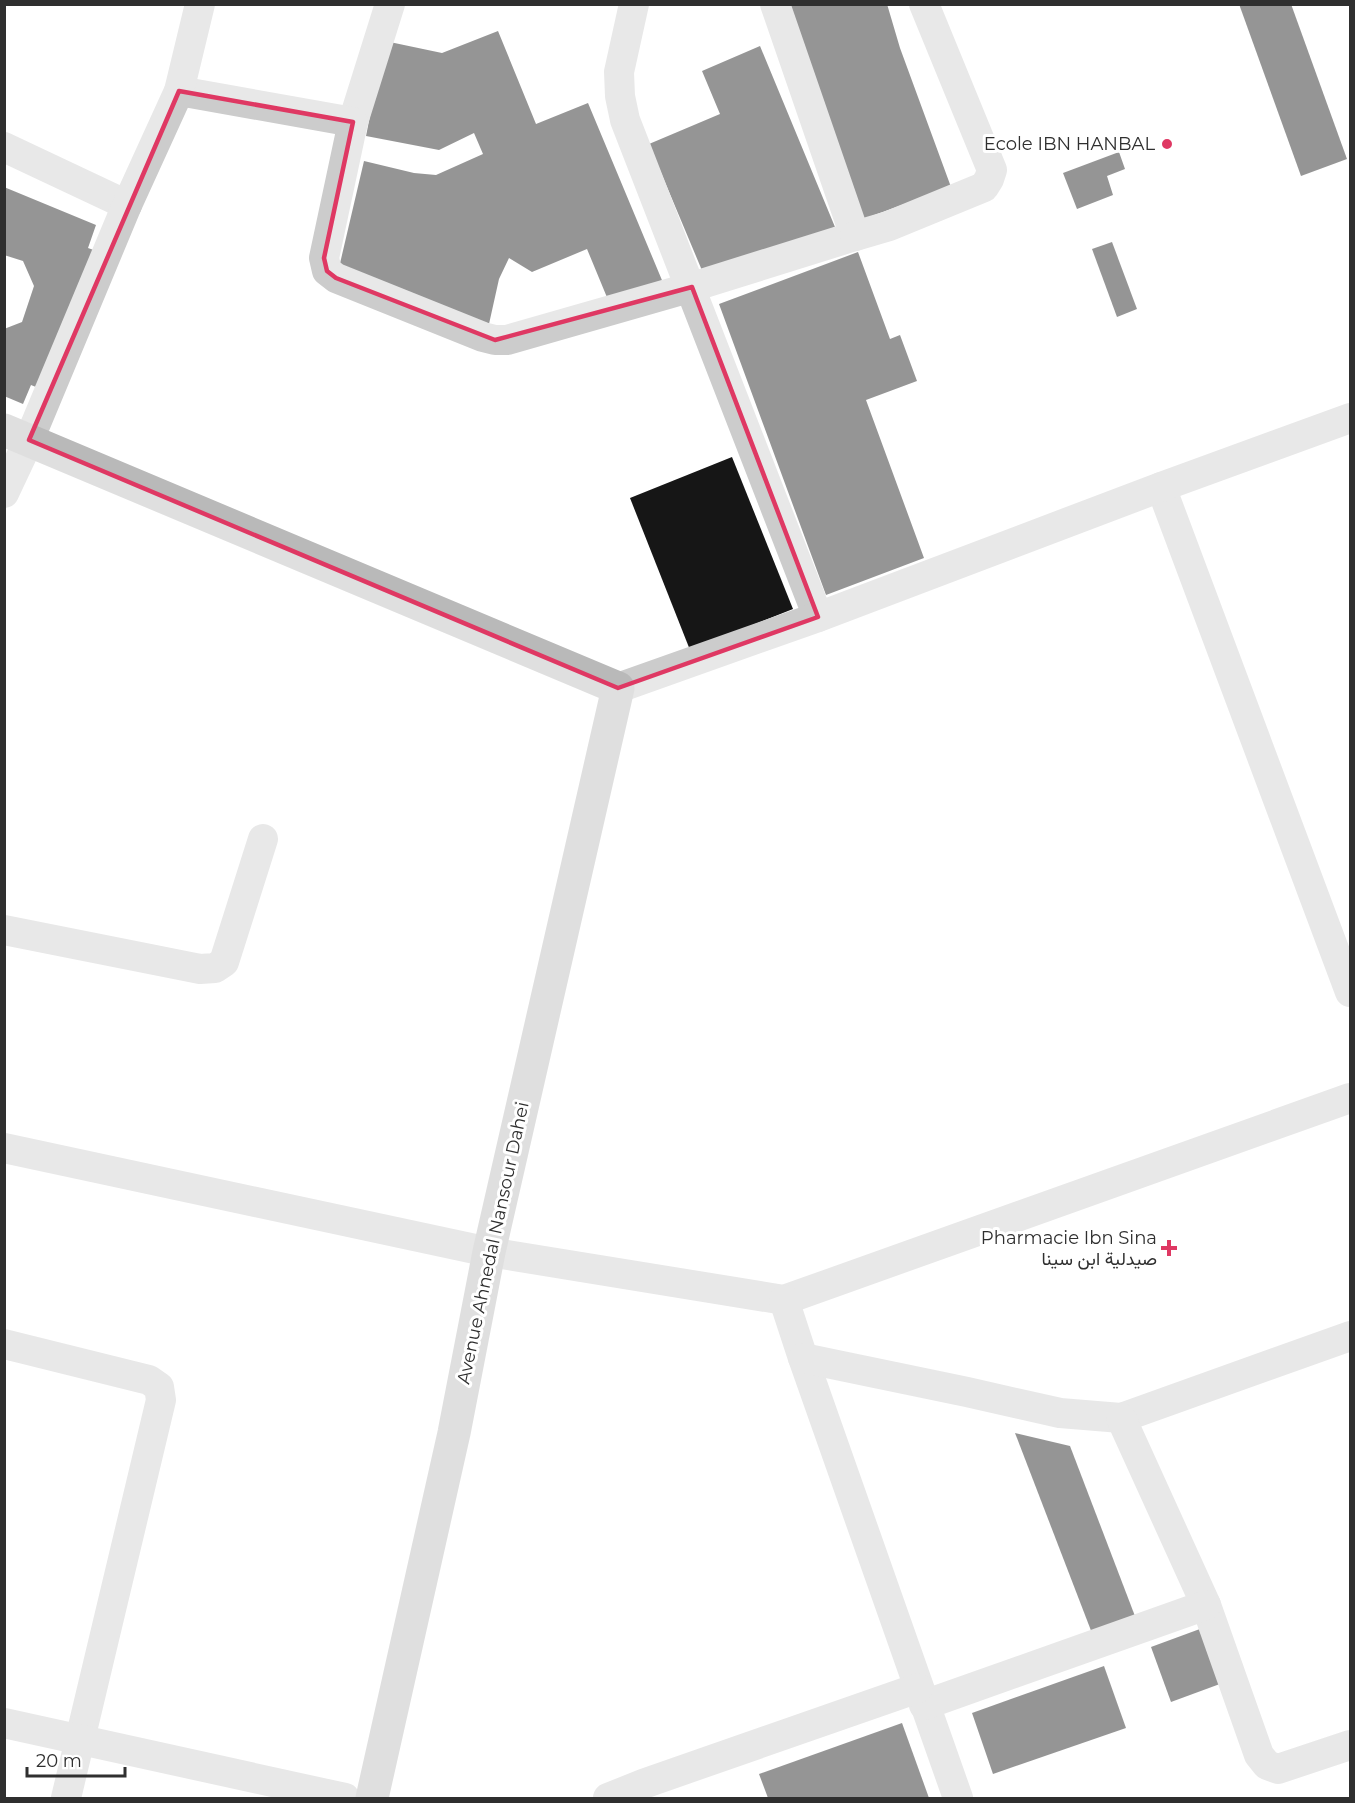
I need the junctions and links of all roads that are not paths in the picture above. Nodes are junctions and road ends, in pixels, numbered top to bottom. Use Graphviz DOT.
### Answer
graph roads {
  1 [pos="201,4"];
  2 [pos="390,4"];
  3 [pos="634,4"];
  4 [pos="774,4"];
  5 [pos="924,4"];
  6 [pos="179,91"];
  7 [pos="353,122"];
  8 [pos="4,147"];
  9 [pos="127,205"];
  10 [pos="855,236"];
  11 [pos="692,287"];
  12 [pos="1350,418"];
  13 [pos="17,435"];
  14 [pos="1161,487"];
  15 [pos="4,493"];
  16 [pos="818,617"];
  17 [pos="618,688"];
  18 [pos="263,839"];
  19 [pos="4,930"];
  20 [pos="1350,992"];
  21 [pos="1350,1098"];
  22 [pos="4,1148"];
  23 [pos="489,1252"];
  24 [pos="784,1300"];
  25 [pos="1350,1336"];
  26 [pos="4,1344"];
  27 [pos="803,1358"];
  28 [pos="1121,1418"];
  29 [pos="1206,1605"];
  30 [pos="921,1697"];
  31 [pos="4,1723"];
  32 [pos="81,1740"];
  33 [pos="1350,1745"];
  34 [pos="66,1798"];
  35 [pos="345,1798"];
  36 [pos="372,1798"];
  37 [pos="608,1798"];
  38 [pos="958,1798"];
  1 -- 6 [label="street"];
  2 -- 7 [label="street"];
  3 -- 11 [label="street"];
  4 -- 10 [label="street"];
  5 -- 10 [label="street"];
  6 -- 7 [label="street"];
  6 -- 9 [label="street"];
  7 -- 11 [label="street"];
  8 -- 9 [label="street"];
  9 -- 13 [label="street"];
  10 -- 11 [label="street"];
  11 -- 16 [label="street"];
  12 -- 14 [label="street"];
  13 -- 15 [label="street"];
  13 -- 17 [label="street"];
  14 -- 16 [label="street"];
  14 -- 20 [label="street"];
  16 -- 17 [label="street"];
  17 -- 23 [label="street, Avenue Ahnedal Nansour Dahei"];
  18 -- 19 [label="street"];
  21 -- 24 [label="street"];
  22 -- 23 [label="street"];
  23 -- 24 [label="street"];
  23 -- 36 [label="street, Avenue Ahnedal Nansour Dahei"];
  24 -- 27 [label="street"];
  25 -- 28 [label="street"];
  26 -- 32 [label="street"];
  27 -- 28 [label="street"];
  27 -- 30 [label="street"];
  28 -- 29 [label="street"];
  29 -- 30 [label="street"];
  29 -- 33 [label="street"];
  30 -- 37 [label="street"];
  30 -- 38 [label="street"];
  31 -- 32 [label="street"];
  32 -- 34 [label="street"];
  32 -- 35 [label="street"];
}
